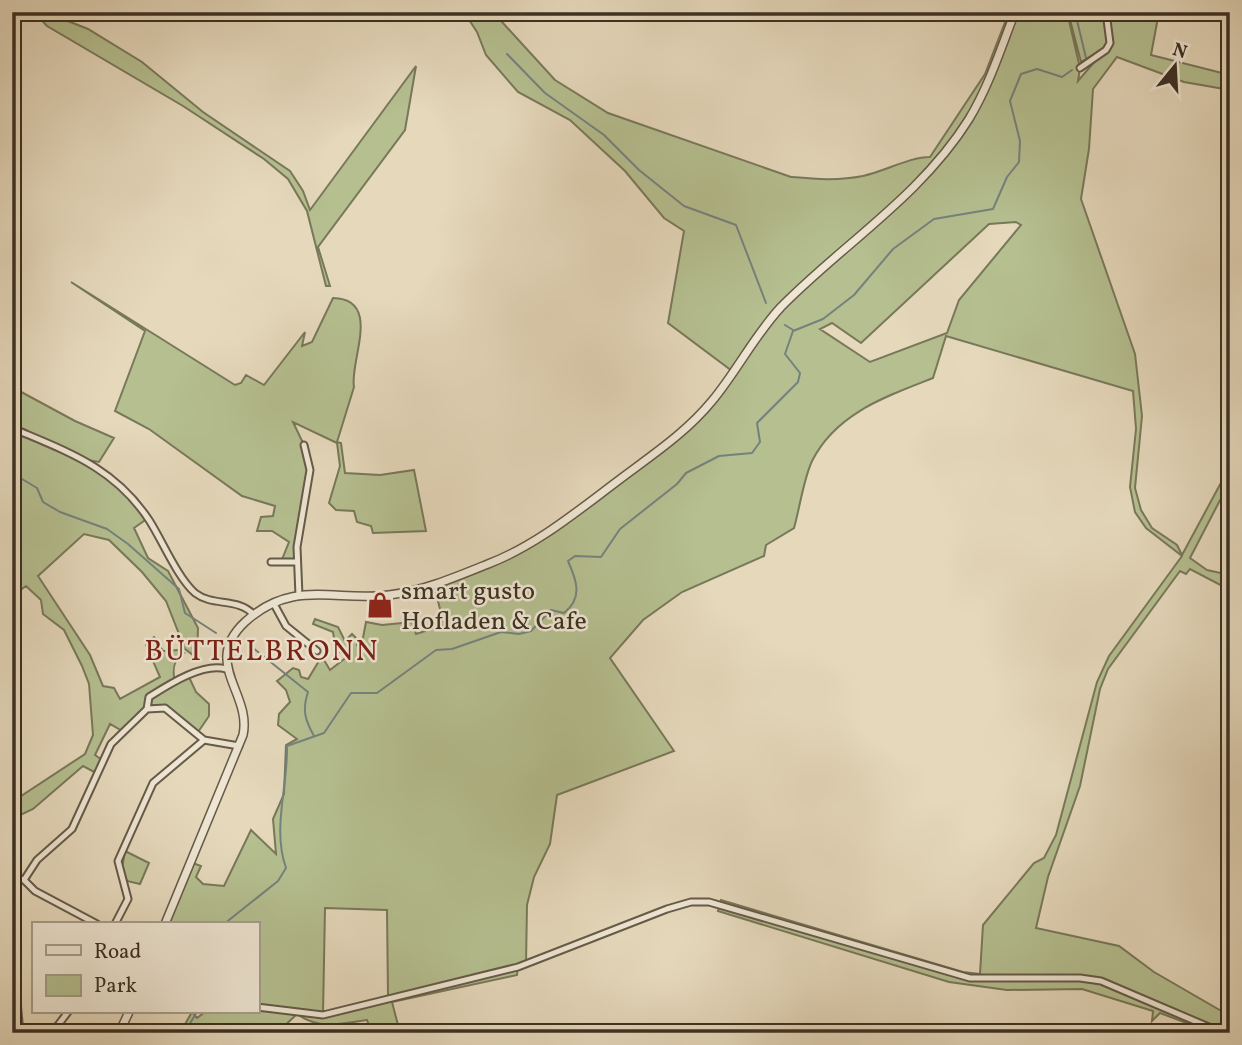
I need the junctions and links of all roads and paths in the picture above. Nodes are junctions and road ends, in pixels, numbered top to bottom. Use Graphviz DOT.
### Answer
graph roads {
  1 [pos="1015,12"];
  2 [pos="1106,12"];
  3 [pos="1080,68"];
  4 [pos="12,428"];
  5 [pos="304,444"];
  6 [pos="271,562"];
  7 [pos="297,562"];
  8 [pos="299,596"];
  9 [pos="274,604"];
  10 [pos="254,615"];
  11 [pos="317,651"];
  12 [pos="226,669"];
  13 [pos="147,709"];
  14 [pos="204,740"];
  15 [pos="239,746"];
  16 [pos="12,877"];
  17 [pos="24,880"];
  18 [pos="93,922"];
  19 [pos="116,922"];
  20 [pos="166,922"];
  21 [pos="12,993"];
  22 [pos="259,1007"];
  23 [pos="66,1014"];
  24 [pos="127,1014"];
  25 [pos="20,1033"];
  26 [pos="52,1033"];
  27 [pos="119,1033"];
  28 [pos="1223,1033"];
  1 -- 8 [label="street"];
  2 -- 3 [label="street"];
  4 -- 10 [label="street"];
  5 -- 7 [label="street"];
  6 -- 7 [label="street"];
  7 -- 8 [label="street"];
  8 -- 9 [label="street"];
  9 -- 10 [label="street"];
  9 -- 11 [label="street"];
  10 -- 12 [label="street"];
  12 -- 13 [label="street"];
  12 -- 15 [label="street"];
  13 -- 14 [label="street"];
  13 -- 17 [label="street"];
  14 -- 15 [label="street"];
  14 -- 19 [label="street"];
  15 -- 20 [label="street"];
  16 -- 17 [label="street"];
  17 -- 18 [label="street"];
  21 -- 25 [label="street"];
  22 -- 28 [label="street"];
  23 -- 26 [label="street"];
  24 -- 27 [label="street"];
}
